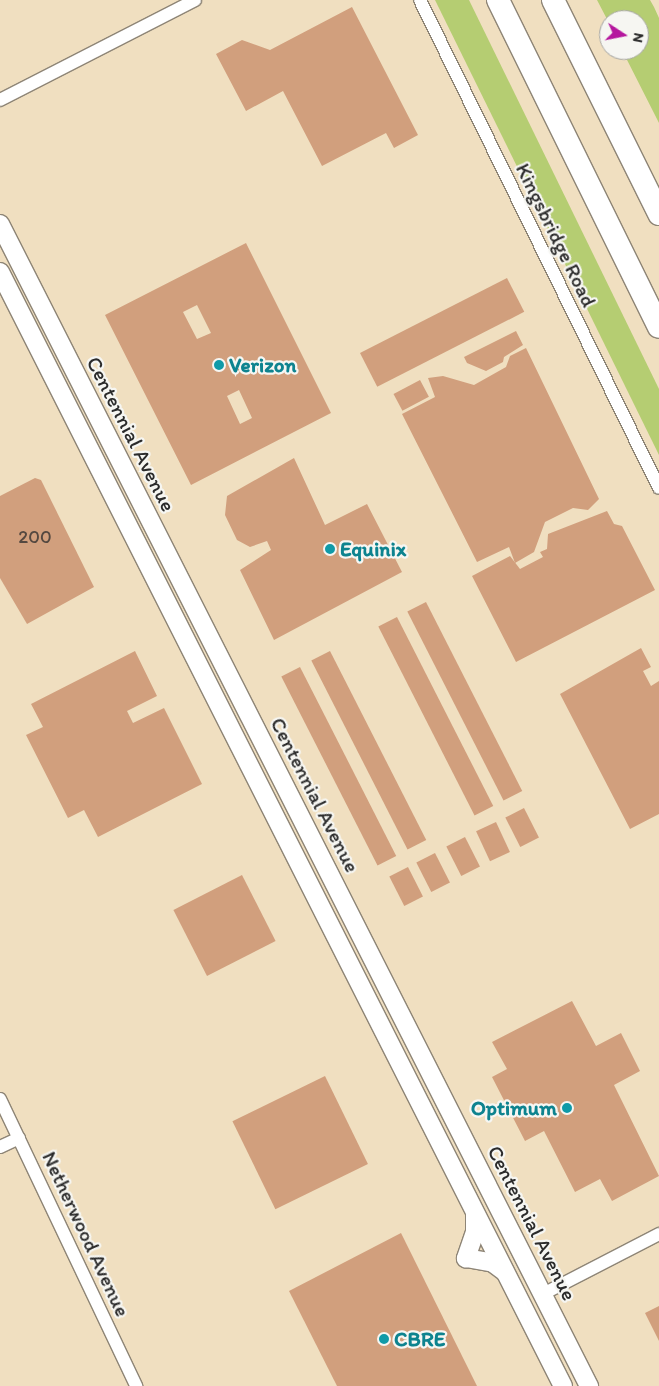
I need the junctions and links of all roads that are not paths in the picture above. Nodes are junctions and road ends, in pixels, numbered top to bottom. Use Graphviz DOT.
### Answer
graph roads {
  1 [pos="194,0"];
  2 [pos="420,0"];
  3 [pos="498,0"];
  4 [pos="554,0"];
  5 [pos="0,100"];
  6 [pos="659,214"];
  7 [pos="0,224"];
  8 [pos="0,272"];
  9 [pos="659,327"];
  10 [pos="659,488"];
  11 [pos="0,1099"];
  12 [pos="19,1138"];
  13 [pos="0,1147"];
  14 [pos="475,1213"];
  15 [pos="659,1234"];
  16 [pos="507,1272"];
  17 [pos="543,1294"];
  18 [pos="136,1386"];
  19 [pos="563,1386"];
  20 [pos="589,1386"];
  1 -- 5 [label="street"];
  2 -- 10 [label="street, Kingsbridge Road"];
  3 -- 9 [label="highway"];
  4 -- 6 [label="highway"];
  7 -- 17 [label="main road, Centennial Avenue"];
  8 -- 14 [label="main road, Centennial Avenue"];
  11 -- 12 [label="street, Netherwood Avenue"];
  12 -- 13 [label="street"];
  12 -- 18 [label="street, Netherwood Avenue"];
  14 -- 16 [label="main road, Centennial Avenue"];
  14 -- 16 [label="main road"];
  15 -- 17 [label="street"];
  16 -- 19 [label="main road, Centennial Avenue"];
  17 -- 20 [label="main road, Centennial Avenue"];
}
